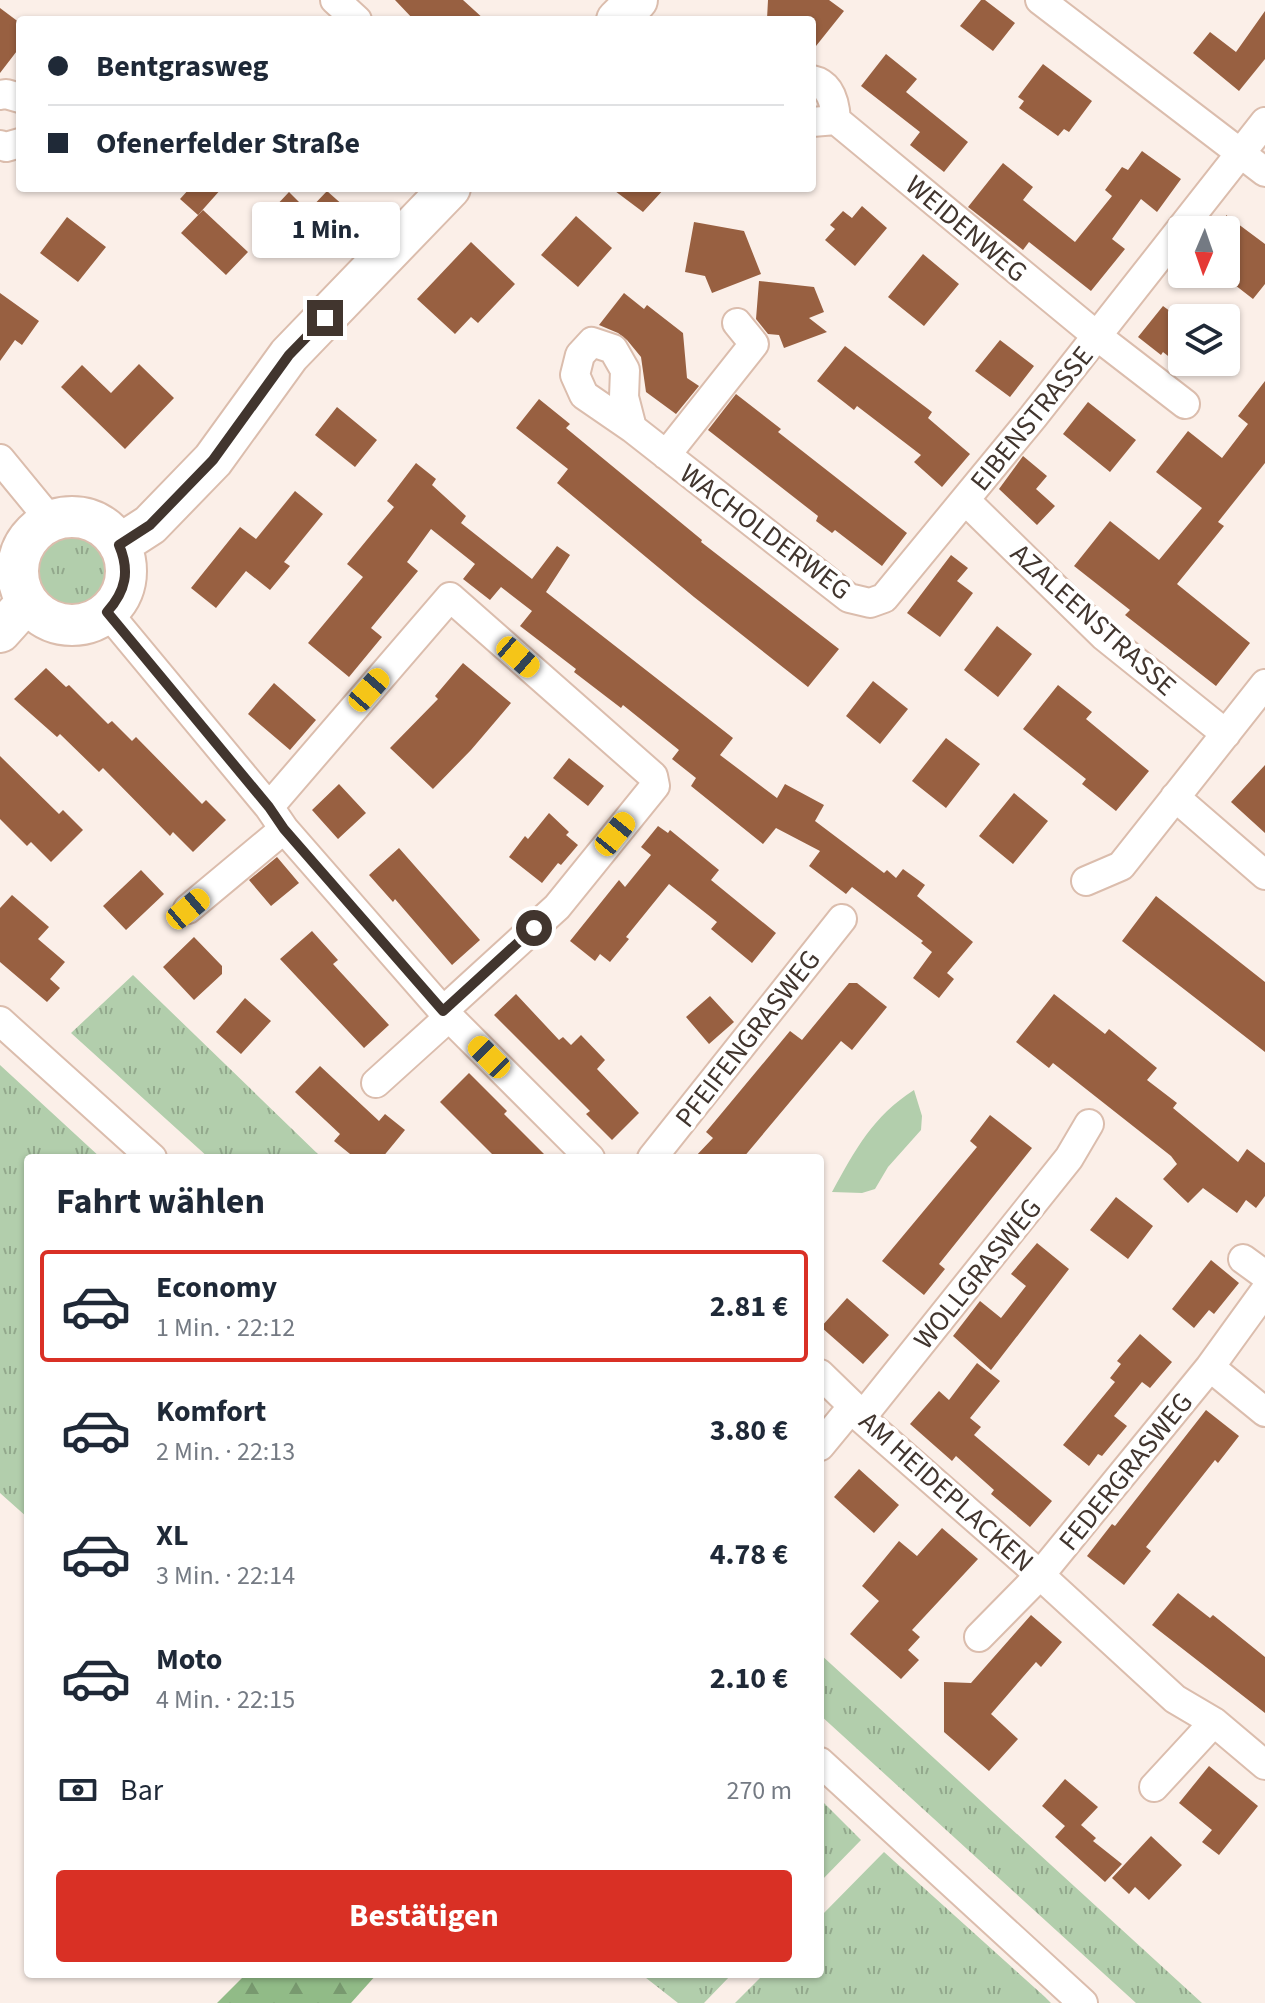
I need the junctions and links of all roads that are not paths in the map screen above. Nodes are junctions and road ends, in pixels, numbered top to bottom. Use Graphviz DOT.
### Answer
graph roads {
  1 [pos="335,0"];
  2 [pos="637,0"];
  3 [pos="1040,0"];
  4 [pos="353,16"];
  5 [pos="621,16"];
  6 [pos="816,81"];
  7 [pos="824,121"];
  8 [pos="1265,122"];
  9 [pos="1240,153"];
  10 [pos="1265,172"];
  11 [pos="446,192"];
  12 [pos="737,323"];
  13 [pos="1097,336"];
  14 [pos="1185,404"];
  15 [pos="632,428"];
  16 [pos="666,455"];
  17 [pos="0,459"];
  18 [pos="965,500"];
  19 [pos="51,521"];
  20 [pos="119,545"];
  21 [pos="27,602"];
  22 [pos="107,612"];
  23 [pos="0,632"];
  24 [pos="1265,684"];
  25 [pos="1226,734"];
  26 [pos="1175,797"];
  27 [pos="276,818"];
  28 [pos="1265,875"];
  29 [pos="1086,881"];
  30 [pos="188,909"];
  31 [pos="842,919"];
  32 [pos="446,1014"];
  33 [pos="0,1021"];
  34 [pos="376,1083"];
  35 [pos="1089,1124"];
  36 [pos="148,1154"];
  37 [pos="586,1154"];
  38 [pos="655,1154"];
  39 [pos="1265,1291"];
  40 [pos="1210,1367"];
  41 [pos="824,1378"];
  42 [pos="857,1412"];
  43 [pos="1265,1412"];
  44 [pos="824,1442"];
  45 [pos="1040,1575"];
  46 [pos="979,1637"];
  47 [pos="1214,1722"];
  48 [pos="1265,1765"];
  49 [pos="824,1766"];
  50 [pos="1154,1787"];
  51 [pos="1083,2003"];
  1 -- 4 [label="street"];
  2 -- 5 [label="street"];
  3 -- 9 [label="street"];
  6 -- 7 [label="street, WEIDENWEG"];
  7 -- 13 [label="street, WEIDENWEG"];
  8 -- 9 [label="street, EIBENSTRASSE"];
  9 -- 10 [label="street"];
  9 -- 13 [label="street, EIBENSTRASSE"];
  11 -- 20 [label="street"];
  12 -- 16 [label="street, WACHOLDERWEG"];
  13 -- 14 [label="street, EIBENSTRASSE"];
  13 -- 18 [label="street, EIBENSTRASSE"];
  15 -- 16 [label="street, WACHOLDERWEG"];
  16 -- 18 [label="street, WACHOLDERWEG"];
  17 -- 19 [label="street"];
  18 -- 25 [label="street, AZALEENSTRASSE"];
  19 -- 20 [label="street"];
  19 -- 21 [label="street"];
  20 -- 22 [label="street"];
  21 -- 22 [label="street"];
  21 -- 23 [label="street"];
  22 -- 27 [label="street"];
  24 -- 25 [label="street"];
  25 -- 26 [label="street"];
  26 -- 28 [label="street"];
  26 -- 29 [label="street"];
  27 -- 30 [label="street"];
  27 -- 32 [label="street"];
  27 -- 32 [label="street"];
  31 -- 38 [label="street, PFEIFENGRASWEG"];
  32 -- 34 [label="street"];
  32 -- 37 [label="street"];
  33 -- 36 [label="street"];
  35 -- 42 [label="street, WOLLGRASWEG"];
  39 -- 40 [label="street, FEDERGRASWEG"];
  40 -- 43 [label="street, FEDERGRASWEG"];
  40 -- 45 [label="street, FEDERGRASWEG"];
  41 -- 42 [label="street, AM HEIDEPLACKEN"];
  42 -- 44 [label="street, AM HEIDEPLACKEN"];
  42 -- 45 [label="street, AM HEIDEPLACKEN"];
  45 -- 46 [label="street, AM HEIDEPLACKEN"];
  45 -- 47 [label="street, AM HEIDEPLACKEN"];
  47 -- 48 [label="street, AM HEIDEPLACKEN"];
  47 -- 50 [label="street"];
  49 -- 51 [label="street"];
}
